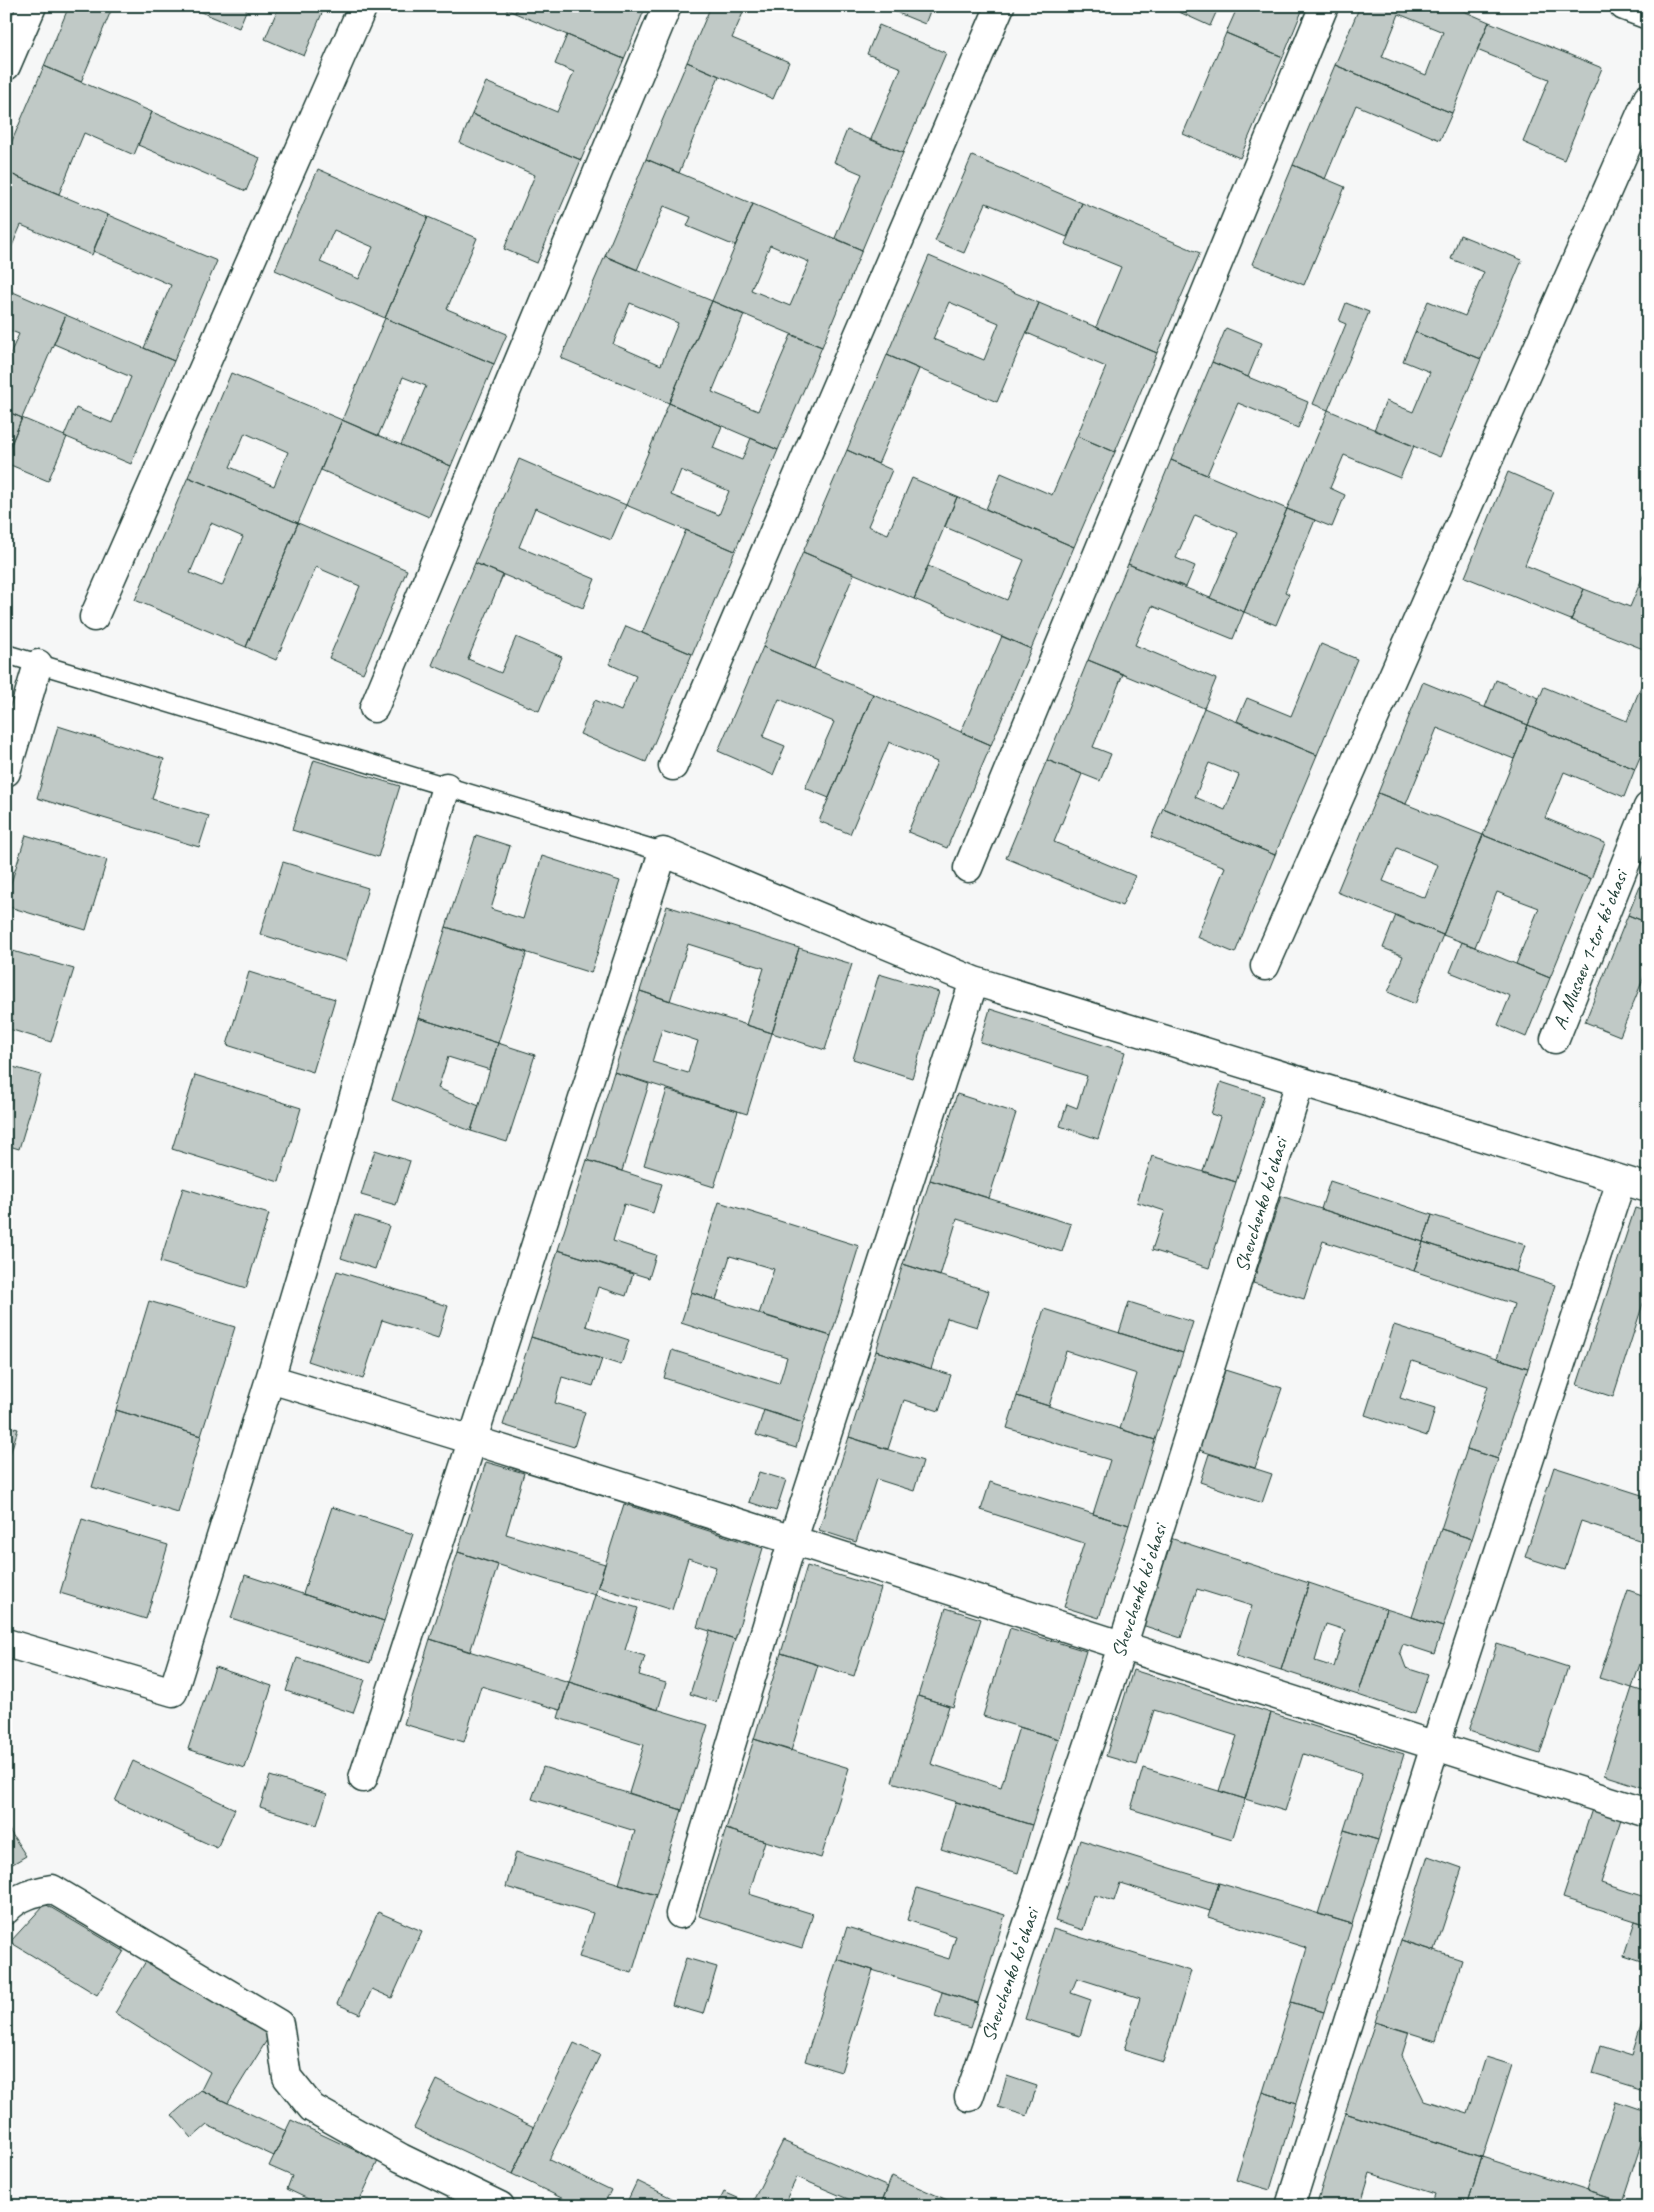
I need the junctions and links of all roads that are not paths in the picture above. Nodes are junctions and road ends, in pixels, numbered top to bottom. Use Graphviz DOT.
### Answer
graph roads {
  1 [pos="32,6"];
  2 [pos="363,6"];
  3 [pos="667,6"];
  4 [pos="1000,6"];
  5 [pos="1324,6"];
  6 [pos="1624,6"];
  7 [pos="1648,16"];
  8 [pos="6,66"];
  9 [pos="1648,98"];
  10 [pos="94,617"];
  11 [pos="6,654"];
  12 [pos="38,664"];
  13 [pos="374,708"];
  14 [pos="673,766"];
  15 [pos="6,772"];
  16 [pos="446,787"];
  17 [pos="1648,806"];
  18 [pos="663,852"];
  19 [pos="968,868"];
  20 [pos="1264,966"];
  21 [pos="974,981"];
  22 [pos="1555,1038"];
  23 [pos="1300,1082"];
  24 [pos="1621,1181"];
  25 [pos="1648,1188"];
  26 [pos="270,1379"];
  27 [pos="473,1439"];
  28 [pos="794,1539"];
  29 [pos="6,1643"];
  30 [pos="1123,1644"];
  31 [pos="1435,1746"];
  32 [pos="363,1778"];
  33 [pos="1648,1813"];
  34 [pos="6,1910"];
  35 [pos="680,1914"];
  36 [pos="969,2098"];
  37 [pos="500,2206"];
  38 [pos="1290,2206"];
  1 -- 8 [label="street"];
  2 -- 10 [label="street"];
  3 -- 13 [label="street"];
  4 -- 14 [label="street"];
  5 -- 19 [label="street"];
  6 -- 7 [label="street"];
  9 -- 20 [label="street"];
  11 -- 12 [label="lane"];
  12 -- 15 [label="street"];
  12 -- 16 [label="lane"];
  16 -- 18 [label="lane"];
  16 -- 26 [label="street"];
  17 -- 22 [label="street, A. Musaev 1-tor koʻchasi"];
  18 -- 21 [label="street"];
  18 -- 27 [label="street"];
  21 -- 23 [label="street"];
  21 -- 28 [label="street"];
  23 -- 24 [label="street"];
  23 -- 30 [label="street, Shevchenko koʻchasi"];
  24 -- 25 [label="street"];
  24 -- 31 [label="street"];
  26 -- 27 [label="street"];
  26 -- 29 [label="street"];
  27 -- 28 [label="street"];
  27 -- 32 [label="street"];
  28 -- 30 [label="street"];
  28 -- 35 [label="street"];
  30 -- 31 [label="street"];
  30 -- 36 [label="street, Shevchenko koʻchasi"];
  31 -- 33 [label="street"];
  31 -- 38 [label="street"];
  34 -- 37 [label="street"];
}
